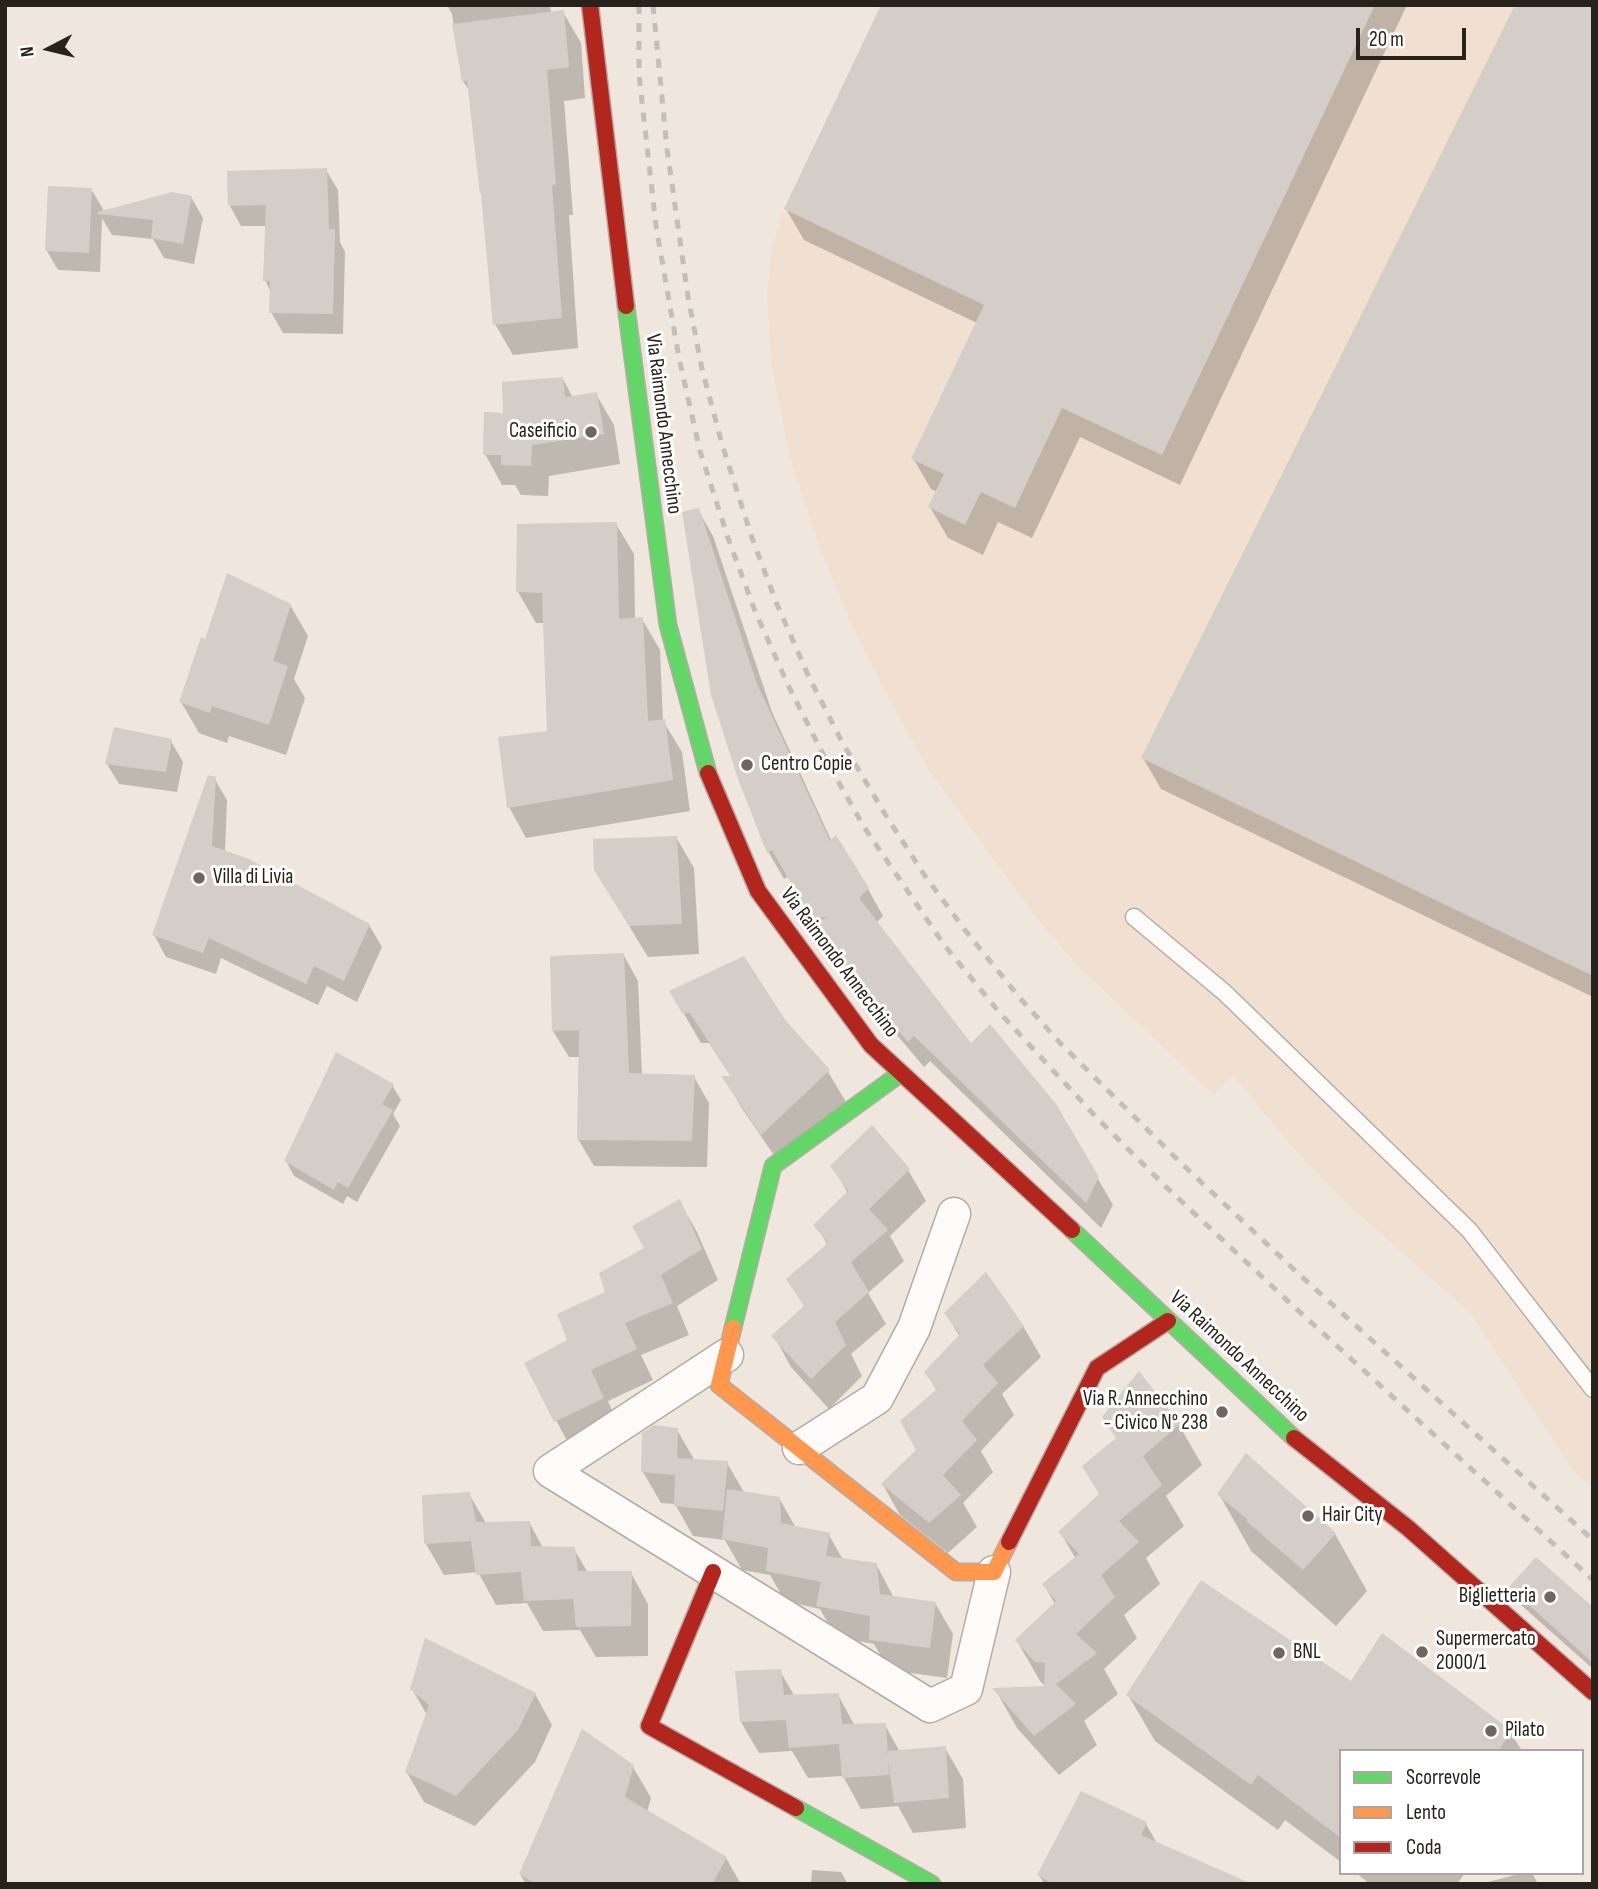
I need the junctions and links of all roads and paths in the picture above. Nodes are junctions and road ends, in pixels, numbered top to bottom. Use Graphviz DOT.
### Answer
graph roads {
  1 [pos="590,5"];
  2 [pos="1134,917"];
  3 [pos="901,1073"];
  4 [pos="954,1214"];
  5 [pos="1168,1321"];
  6 [pos="727,1354"];
  7 [pos="1593,1390"];
  8 [pos="799,1448"];
  9 [pos="713,1572"];
  10 [pos="994,1572"];
  11 [pos="1593,1692"];
  12 [pos="932,1884"];
  1 -- 3 [label="street, Via Raimondo Annecchino"];
  2 -- 7 [label="lane"];
  3 -- 5 [label="street, Via Raimondo Annecchino"];
  3 -- 6 [label="street"];
  4 -- 8 [label="street"];
  5 -- 10 [label="street"];
  5 -- 11 [label="street, Via Raimondo Annecchino"];
  6 -- 8 [label="street"];
  6 -- 9 [label="street"];
  8 -- 10 [label="street"];
  9 -- 10 [label="street"];
  9 -- 12 [label="street"];
}
